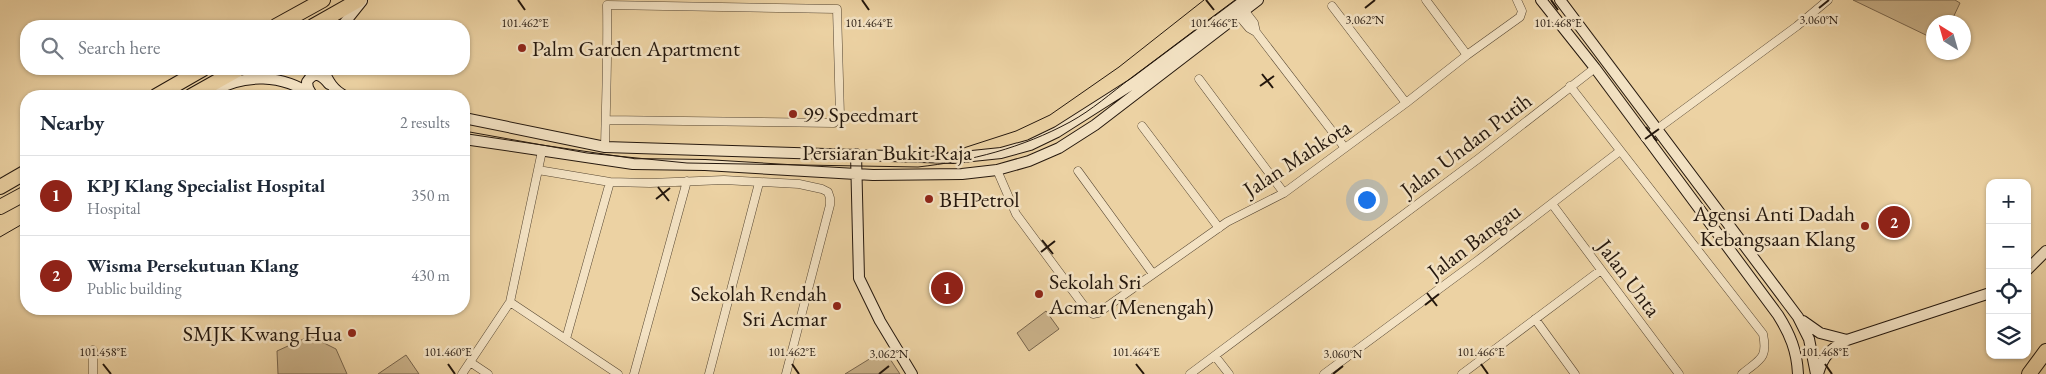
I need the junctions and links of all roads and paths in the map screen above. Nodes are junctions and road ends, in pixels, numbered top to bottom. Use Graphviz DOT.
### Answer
graph roads {
  1 [pos="323,0"];
  2 [pos="359,0"];
  3 [pos="363,0"];
  4 [pos="1258,0"];
  5 [pos="1426,0"];
  6 [pos="1517,0"];
  7 [pos="1541,0"];
  8 [pos="1560,0"];
  9 [pos="1828,0"];
  10 [pos="1332,6"];
  11 [pos="1242,8"];
  12 [pos="287,20"];
  13 [pos="324,20"];
  14 [pos="347,20"];
  15 [pos="1467,55"];
  16 [pos="1594,68"];
  17 [pos="193,75"];
  18 [pos="229,75"];
  19 [pos="316,75"];
  20 [pos="320,75"];
  21 [pos="326,75"];
  22 [pos="1199,79"];
  23 [pos="330,84"];
  24 [pos="1570,86"];
  25 [pos="166,90"];
  26 [pos="202,90"];
  27 [pos="214,90"];
  28 [pos="302,90"];
  29 [pos="310,90"];
  30 [pos="335,90"];
  31 [pos="1406,103"];
  32 [pos="470,119"];
  33 [pos="606,120"];
  34 [pos="1142,126"];
  35 [pos="1658,129"];
  36 [pos="1645,138"];
  37 [pos="470,139"];
  38 [pos="606,147"];
  39 [pos="1345,148"];
  40 [pos="542,151"];
  41 [pos="1620,151"];
  42 [pos="856,154"];
  43 [pos="538,170"];
  44 [pos="997,170"];
  45 [pos="1078,171"];
  46 [pos="856,174"];
  47 [pos="20,175"];
  48 [pos="687,181"];
  49 [pos="610,182"];
  50 [pos="760,182"];
  51 [pos="0,187"];
  52 [pos="1284,192"];
  53 [pos="20,196"];
  54 [pos="1552,204"];
  55 [pos="0,207"];
  56 [pos="1219,228"];
  57 [pos="2046,251"];
  58 [pos="2028,269"];
  59 [pos="1601,270"];
  60 [pos="1153,274"];
  61 [pos="1986,293"];
  62 [pos="510,302"];
  63 [pos="1798,317"];
  64 [pos="1534,319"];
  65 [pos="566,339"];
  66 [pos="1847,340"];
  67 [pos="93,350"];
  68 [pos="2046,351"];
  69 [pos="1215,356"];
  70 [pos="470,362"];
  71 [pos="93,374"];
  72 [pos="462,374"];
  73 [pos="488,374"];
  74 [pos="618,374"];
  75 [pos="634,374"];
  76 [pos="709,374"];
  77 [pos="786,374"];
  78 [pos="912,374"];
  79 [pos="1190,374"];
  80 [pos="1228,374"];
  81 [pos="1324,374"];
  82 [pos="1462,374"];
  83 [pos="1576,374"];
  84 [pos="1678,374"];
  85 [pos="1742,374"];
  86 [pos="1798,374"];
  87 [pos="1817,374"];
  88 [pos="2029,374"];
  1 -- 12 [label="highway"];
  2 -- 13 [label="highway"];
  3 -- 14 [label="main road"];
  4 -- 11 [label="main road, Persiaran Bukit Raja"];
  5 -- 15 [label="street"];
  6 -- 15 [label="street, Jalan Mahkota"];
  7 -- 16 [label="main road"];
  8 -- 35 [label="main road"];
  9 -- 35 [label="street"];
  10 -- 31 [label="street"];
  11 -- 39 [label="street"];
  11 -- 42 [label="main road, Persiaran Bukit Raja"];
  11 -- 44 [label="main road, Persiaran Bukit Raja"];
  15 -- 31 [label="street, Jalan Mahkota"];
  16 -- 24 [label="street, Jalan Undan Putih"];
  16 -- 36 [label="main road"];
  17 -- 25 [label="highway"];
  18 -- 26 [label="highway"];
  19 -- 29 [label="main road"];
  20 -- 23 [label="main road"];
  21 -- 23 [label="main road"];
  22 -- 52 [label="street"];
  23 -- 30 [label="main road"];
  24 -- 41 [label="street"];
  24 -- 69 [label="street, Jalan Undan Putih"];
  27 -- 28 [label="main road"];
  31 -- 39 [label="street, Jalan Mahkota"];
  32 -- 38 [label="main road, Persiaran Bukit Raja"];
  33 -- 33 [label="street"];
  33 -- 38 [label="street"];
  34 -- 56 [label="street"];
  35 -- 36 [label="street"];
  35 -- 63 [label="main road"];
  36 -- 86 [label="main road"];
  37 -- 40 [label="main road, Persiaran Bukit Raja"];
  38 -- 42 [label="main road, Persiaran Bukit Raja"];
  39 -- 52 [label="street, Jalan Mahkota"];
  40 -- 43 [label="street"];
  40 -- 46 [label="main road, Persiaran Bukit Raja"];
  41 -- 54 [label="street, Jalan Bangau"];
  41 -- 85 [label="street"];
  42 -- 46 [label="main road"];
  43 -- 49 [label="street"];
  43 -- 62 [label="street"];
  44 -- 46 [label="main road, Persiaran Bukit Raja"];
  44 -- 60 [label="street, Jalan Mahkota"];
  45 -- 60 [label="street"];
  46 -- 78 [label="main road"];
  47 -- 51 [label="highway"];
  48 -- 49 [label="street"];
  48 -- 50 [label="street"];
  48 -- 75 [label="street"];
  49 -- 65 [label="street"];
  50 -- 76 [label="street"];
  50 -- 77 [label="street"];
  52 -- 56 [label="street, Jalan Mahkota"];
  53 -- 55 [label="highway"];
  54 -- 59 [label="street, Jalan Unta"];
  54 -- 81 [label="street, Jalan Bangau"];
  56 -- 60 [label="street, Jalan Mahkota"];
  57 -- 58 [label="main road"];
  59 -- 64 [label="street"];
  59 -- 84 [label="street, Jalan Unta"];
  61 -- 66 [label="main road"];
  62 -- 65 [label="street"];
  62 -- 70 [label="street"];
  63 -- 66 [label="main road"];
  63 -- 87 [label="main road"];
  64 -- 82 [label="street"];
  64 -- 83 [label="street"];
  65 -- 74 [label="street"];
  66 -- 87 [label="main road"];
  67 -- 71 [label="street"];
  68 -- 88 [label="highway"];
  69 -- 79 [label="street, Jalan Undan Putih"];
  69 -- 80 [label="street"];
  70 -- 72 [label="street"];
  70 -- 73 [label="street"];
}
